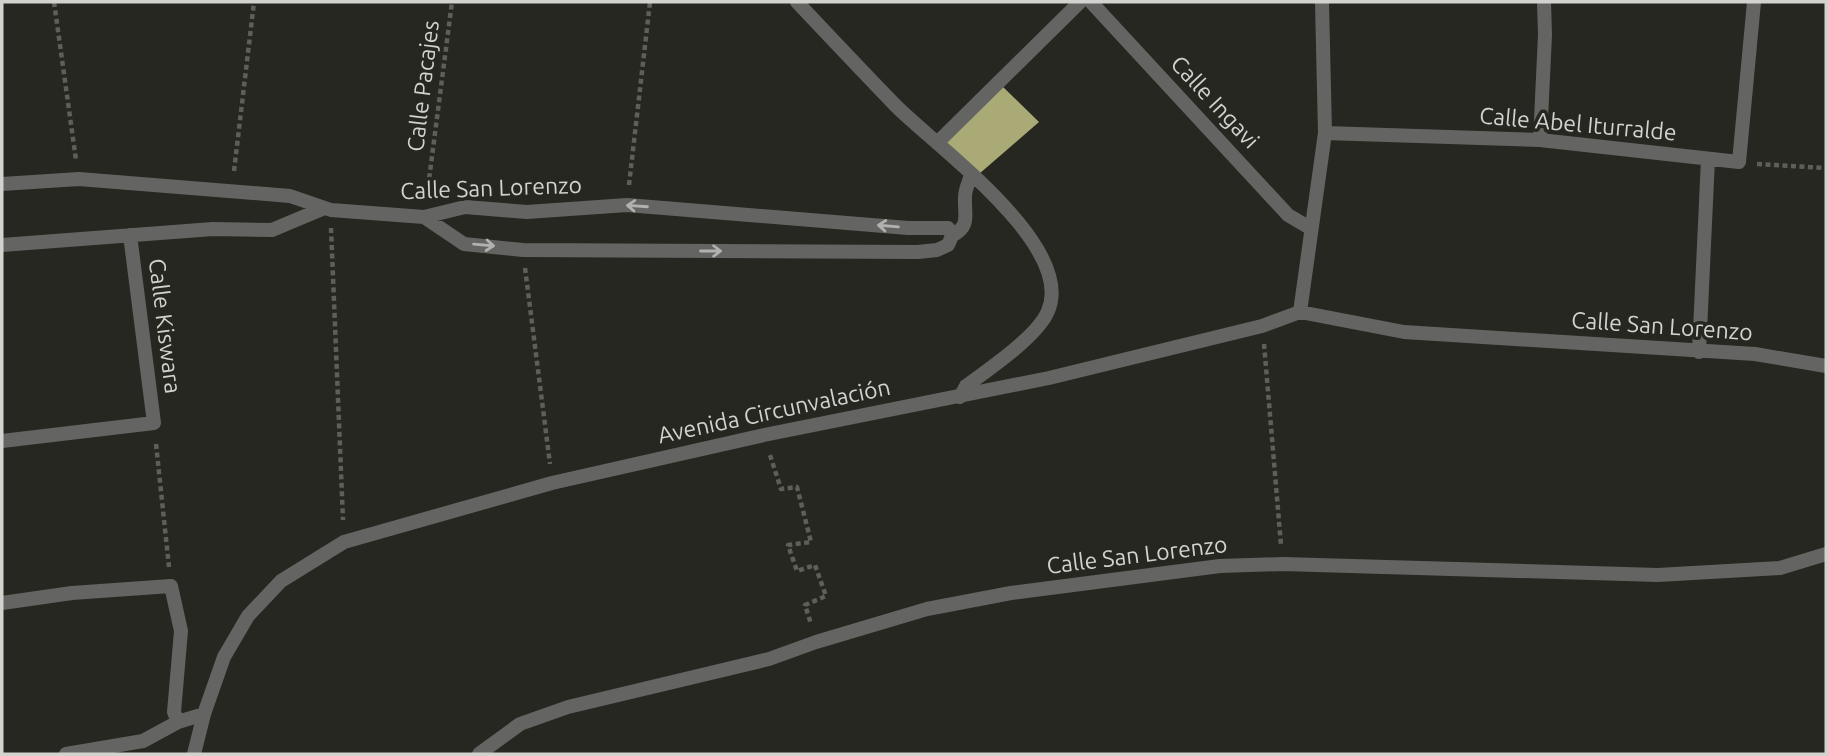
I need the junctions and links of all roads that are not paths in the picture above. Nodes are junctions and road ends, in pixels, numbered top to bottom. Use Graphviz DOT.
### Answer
graph roads {
  1 [pos="797,2"];
  2 [pos="1080,2"];
  3 [pos="1091,2"];
  4 [pos="1322,2"];
  5 [pos="1544,2"];
  6 [pos="1754,2"];
  7 [pos="1325,133"];
  8 [pos="1540,140"];
  9 [pos="937,144"];
  10 [pos="1708,159"];
  11 [pos="971,175"];
  12 [pos="2,184"];
  13 [pos="326,209"];
  14 [pos="424,217"];
  15 [pos="1310,228"];
  16 [pos="130,235"];
  17 [pos="952,236"];
  18 [pos="2,245"];
  19 [pos="1300,312"];
  20 [pos="1699,352"];
  21 [pos="1826,366"];
  22 [pos="960,397"];
  23 [pos="2,441"];
  24 [pos="1826,554"];
  25 [pos="2,603"];
  26 [pos="204,714"];
  27 [pos="178,722"];
  28 [pos="66,754"];
  29 [pos="194,754"];
  30 [pos="479,754"];
  1 -- 9 [label="street"];
  2 -- 9 [label="street"];
  3 -- 15 [label="street, Calle Ingavi"];
  4 -- 7 [label="street"];
  5 -- 8 [label="street"];
  6 -- 10 [label="street, Calle Abel Iturralde"];
  7 -- 8 [label="street, Calle Abel Iturralde"];
  7 -- 15 [label="street"];
  8 -- 10 [label="street, Calle Abel Iturralde"];
  9 -- 11 [label="street"];
  10 -- 20 [label="street"];
  11 -- 17 [label="street"];
  11 -- 22 [label="street"];
  12 -- 13 [label="street, Calle San Lorenzo"];
  13 -- 14 [label="street, Calle San Lorenzo"];
  13 -- 16 [label="street"];
  17 -- 14 [label="street, Calle San Lorenzo, one-way"];
  14 -- 17 [label="street, one-way"];
  15 -- 19 [label="street"];
  16 -- 18 [label="street"];
  16 -- 23 [label="street, Calle Kiswara"];
  19 -- 20 [label="street, Calle San Lorenzo"];
  19 -- 22 [label="street"];
  20 -- 21 [label="street, Calle San Lorenzo"];
  22 -- 26 [label="street, Avenida Circunvalación"];
  24 -- 30 [label="street, Calle San Lorenzo"];
  25 -- 27 [label="street"];
  26 -- 27 [label="street"];
  26 -- 29 [label="street, Avenida Circunvalación"];
  27 -- 28 [label="street"];
}
